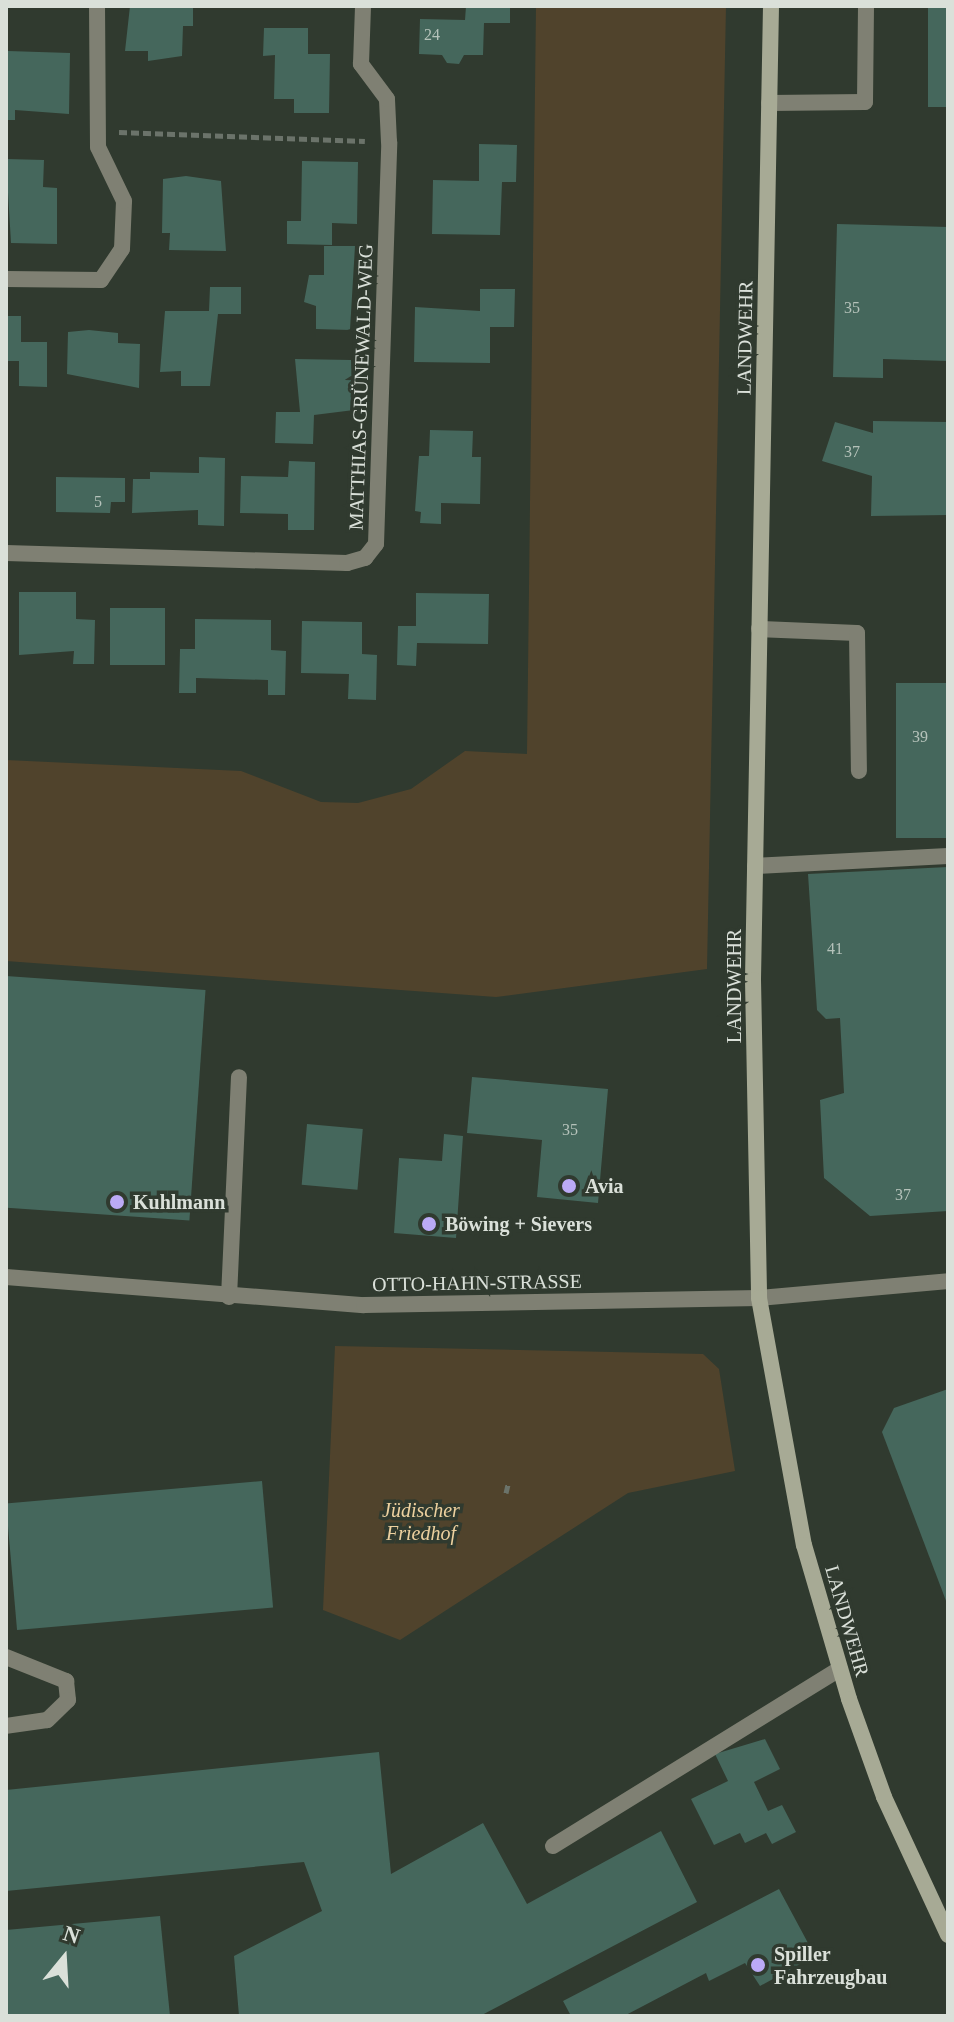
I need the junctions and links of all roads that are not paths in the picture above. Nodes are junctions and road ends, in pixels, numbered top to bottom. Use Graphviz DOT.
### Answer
graph roads {
  1 [pos="97,6"];
  2 [pos="363,6"];
  3 [pos="771,6"];
  4 [pos="866,6"];
  5 [pos="769,103"];
  6 [pos="6,279"];
  7 [pos="6,553"];
  8 [pos="759,629"];
  9 [pos="859,771"];
  10 [pos="948,856"];
  11 [pos="755,866"];
  12 [pos="239,1077"];
  13 [pos="6,1277"];
  14 [pos="948,1281"];
  15 [pos="229,1297"];
  16 [pos="759,1298"];
  17 [pos="6,1657"];
  18 [pos="840,1669"];
  19 [pos="6,1726"];
  20 [pos="553,1846"];
  21 [pos="948,1935"];
  1 -- 6 [label="street"];
  2 -- 7 [label="street, MATTHIAS-GRÜNEWALD-WEG"];
  3 -- 5 [label="main road, LANDWEHR"];
  4 -- 5 [label="street"];
  5 -- 8 [label="main road, LANDWEHR"];
  8 -- 9 [label="street"];
  8 -- 11 [label="main road, LANDWEHR"];
  10 -- 11 [label="street"];
  11 -- 16 [label="main road, LANDWEHR"];
  12 -- 15 [label="street"];
  13 -- 15 [label="street, OTTO-HAHN-STRASSE"];
  14 -- 16 [label="street, OTTO-HAHN-STRASSE"];
  15 -- 16 [label="street, OTTO-HAHN-STRASSE"];
  16 -- 18 [label="main road, LANDWEHR"];
  17 -- 19 [label="street"];
  18 -- 20 [label="street"];
  18 -- 21 [label="main road, LANDWEHR"];
}
